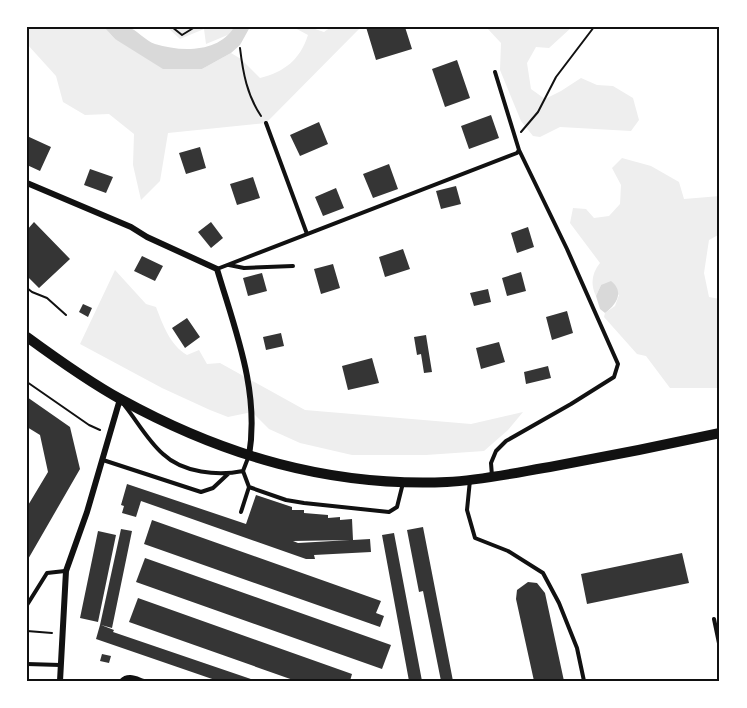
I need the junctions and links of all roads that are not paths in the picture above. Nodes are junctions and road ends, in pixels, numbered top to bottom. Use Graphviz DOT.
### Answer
graph roads {
  1 [pos="495,72"];
  2 [pos="266,123"];
  3 [pos="519,150"];
  4 [pos="27,183"];
  5 [pos="307,234"];
  6 [pos="228,265"];
  7 [pos="293,266"];
  8 [pos="217,268"];
  9 [pos="27,337"];
  10 [pos="120,399"];
  11 [pos="720,434"];
  12 [pos="249,456"];
  13 [pos="104,460"];
  14 [pos="243,471"];
  15 [pos="228,474"];
  16 [pos="492,477"];
  17 [pos="470,479"];
  18 [pos="403,483"];
  19 [pos="249,487"];
  20 [pos="241,512"];
  21 [pos="66,571"];
  22 [pos="27,605"];
  23 [pos="714,619"];
  24 [pos="720,648"];
  25 [pos="27,664"];
  26 [pos="61,665"];
  27 [pos="60,681"];
  28 [pos="121,681"];
  29 [pos="144,681"];
  30 [pos="584,681"];
  1 -- 3 [label="lane"];
  2 -- 5 [label="lane"];
  3 -- 5 [label="lane"];
  3 -- 16 [label="lane"];
  4 -- 8 [label="street"];
  5 -- 6 [label="lane"];
  6 -- 7 [label="lane"];
  6 -- 8 [label="lane"];
  8 -- 12 [label="street"];
  9 -- 10 [label="main road"];
  10 -- 12 [label="main road"];
  10 -- 13 [label="street"];
  10 -- 15 [label="lane"];
  11 -- 16 [label="main road"];
  12 -- 14 [label="lane"];
  12 -- 18 [label="main road"];
  13 -- 15 [label="lane"];
  13 -- 21 [label="street"];
  14 -- 15 [label="lane"];
  14 -- 19 [label="lane"];
  16 -- 17 [label="main road"];
  17 -- 18 [label="main road"];
  17 -- 30 [label="lane"];
  18 -- 19 [label="lane"];
  19 -- 20 [label="lane"];
  21 -- 22 [label="lane"];
  21 -- 26 [label="street"];
  23 -- 24 [label="lane"];
  25 -- 26 [label="lane"];
  26 -- 27 [label="street"];
  28 -- 29 [label="lane"];
}
